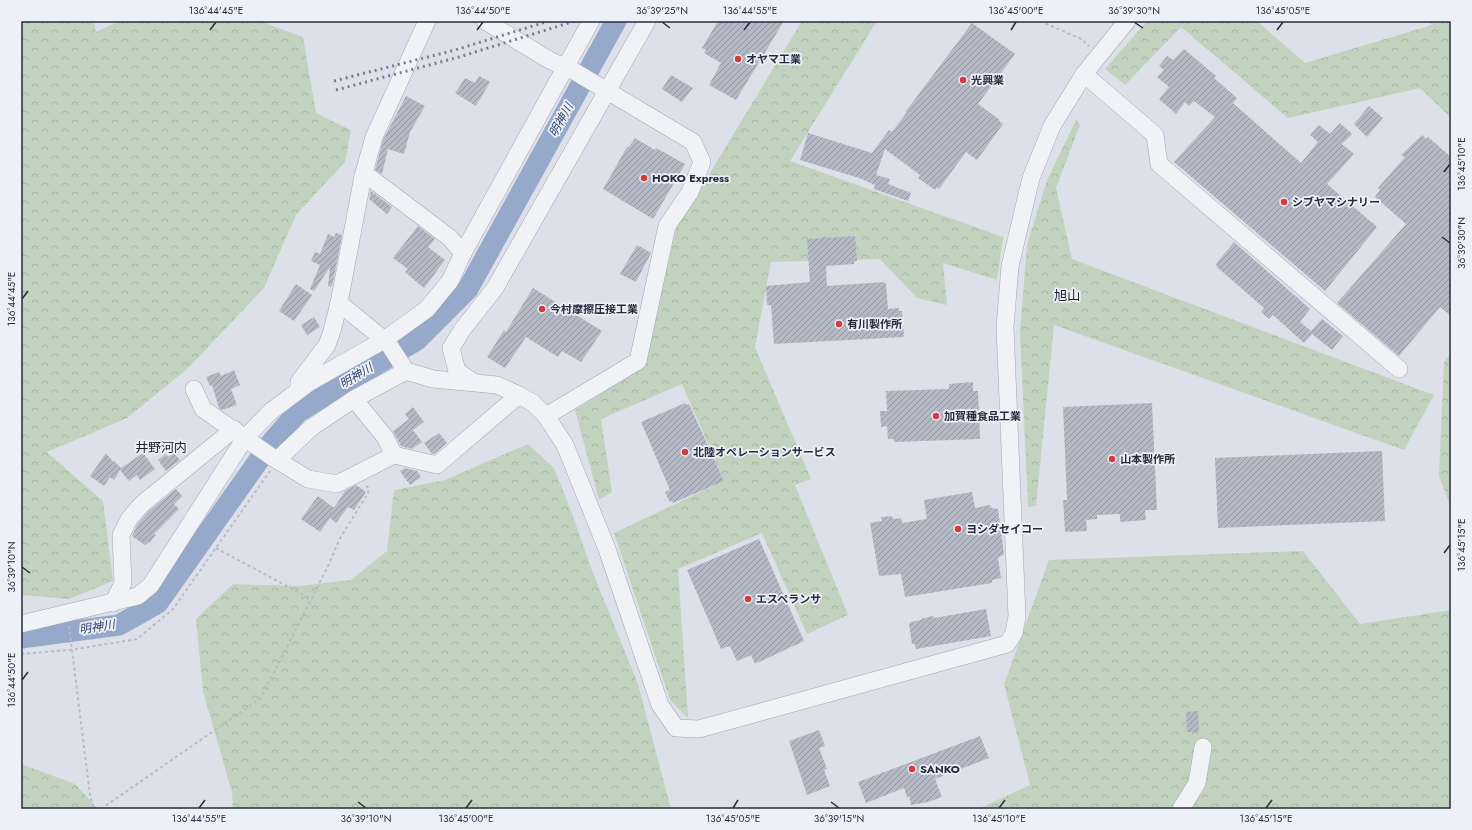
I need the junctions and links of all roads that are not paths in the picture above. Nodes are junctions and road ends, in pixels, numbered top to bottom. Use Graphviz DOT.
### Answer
graph roads {
  1 [pos="427,21"];
  2 [pos="485,21"];
  3 [pos="591,21"];
  4 [pos="646,21"];
  5 [pos="1127,21"];
  6 [pos="569,69"];
  7 [pos="1084,74"];
  8 [pos="602,87"];
  9 [pos="363,176"];
  10 [pos="463,253"];
  11 [pos="339,303"];
  12 [pos="386,341"];
  13 [pos="1399,369"];
  14 [pos="406,371"];
  15 [pos="473,382"];
  16 [pos="194,388"];
  17 [pos="300,389"];
  18 [pos="519,395"];
  19 [pos="354,399"];
  20 [pos="546,416"];
  21 [pos="244,437"];
  22 [pos="394,455"];
  23 [pos="274,459"];
  24 [pos="113,603"];
  25 [pos="21,624"];
  26 [pos="1203,747"];
  27 [pos="1181,809"];
  1 -- 9 [label="street"];
  2 -- 6 [label="street"];
  3 -- 6 [label="street"];
  4 -- 8 [label="street"];
  5 -- 7 [label="street"];
  6 -- 8 [label="street"];
  6 -- 10 [label="street"];
  7 -- 13 [label="street"];
  7 -- 20 [label="street"];
  8 -- 15 [label="street"];
  8 -- 20 [label="street"];
  9 -- 10 [label="street"];
  9 -- 11 [label="street"];
  10 -- 12 [label="street"];
  11 -- 12 [label="street"];
  11 -- 17 [label="street"];
  12 -- 14 [label="street"];
  12 -- 17 [label="street"];
  14 -- 15 [label="street"];
  14 -- 19 [label="street"];
  15 -- 18 [label="street"];
  16 -- 21 [label="street"];
  17 -- 21 [label="street"];
  18 -- 20 [label="street"];
  18 -- 22 [label="street"];
  19 -- 22 [label="street"];
  19 -- 23 [label="street"];
  21 -- 23 [label="street"];
  21 -- 24 [label="street"];
  21 -- 24 [label="street"];
  22 -- 23 [label="street"];
  24 -- 25 [label="street"];
  26 -- 27 [label="street"];
}
